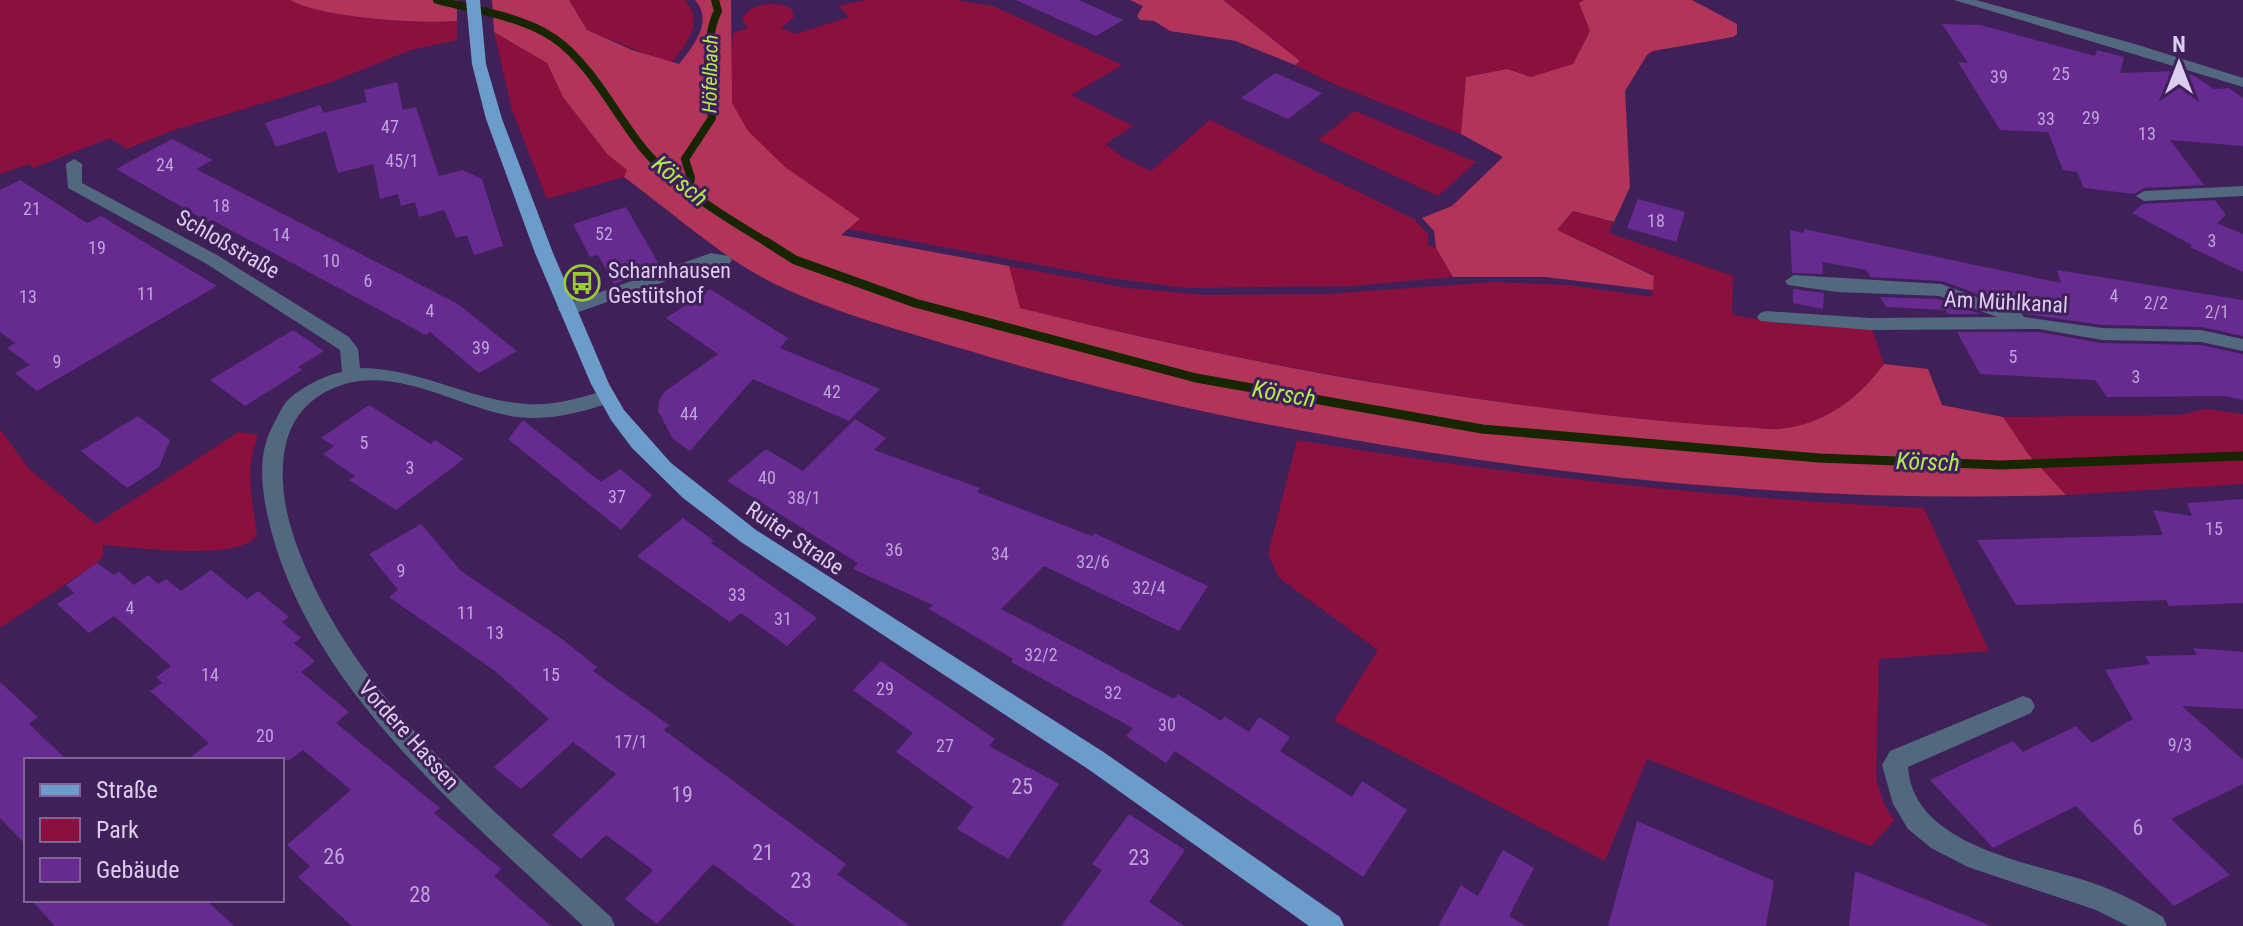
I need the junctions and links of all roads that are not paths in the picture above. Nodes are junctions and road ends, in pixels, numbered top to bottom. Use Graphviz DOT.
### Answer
graph roads {
  1 [pos="473,0"];
  2 [pos="1961,0"];
  3 [pos="2243,83"];
  4 [pos="74,164"];
  5 [pos="2243,191"];
  6 [pos="2144,196"];
  7 [pos="723,260"];
  8 [pos="1794,281"];
  9 [pos="567,310"];
  10 [pos="1766,317"];
  11 [pos="2030,322"];
  12 [pos="2243,345"];
  13 [pos="352,376"];
  14 [pos="606,397"];
  15 [pos="2023,706"];
  16 [pos="602,926"];
  17 [pos="1331,926"];
  18 [pos="2154,926"];
  1 -- 9 [label="main road, Ruiter Straße"];
  2 -- 3 [label="street"];
  4 -- 13 [label="street, Schloßstraße"];
  5 -- 6 [label="street"];
  7 -- 9 [label="street"];
  8 -- 11 [label="street"];
  9 -- 14 [label="main road, Ruiter Straße"];
  10 -- 11 [label="street, Am Mühlkanal"];
  11 -- 12 [label="street, Am Mühlkanal"];
  13 -- 14 [label="street, Vordere Hassen"];
  13 -- 16 [label="street, Vordere Hassen"];
  14 -- 17 [label="main road, Ruiter Straße"];
  15 -- 18 [label="street"];
}
